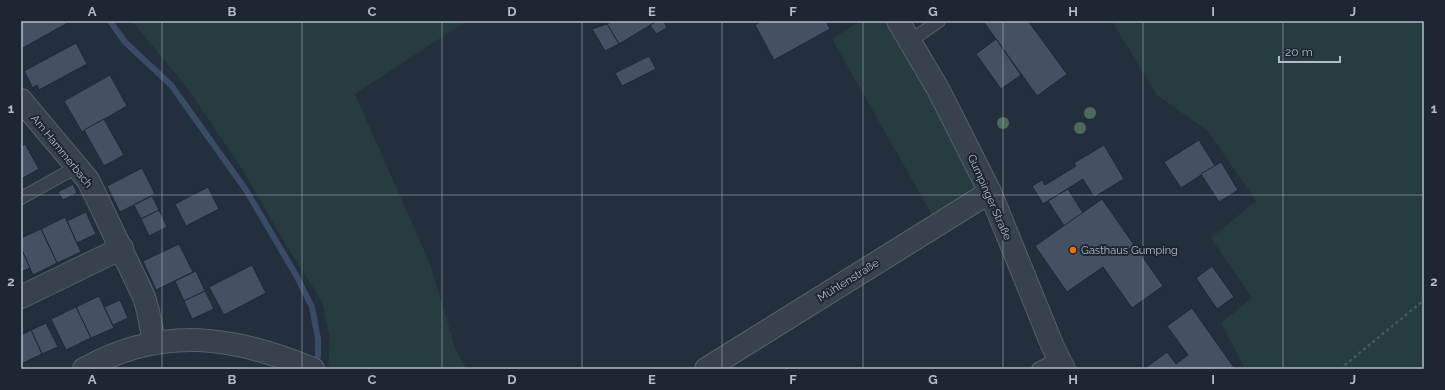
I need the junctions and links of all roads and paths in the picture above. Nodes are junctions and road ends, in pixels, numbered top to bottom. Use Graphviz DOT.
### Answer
graph roads {
  1 [pos="898,21"];
  2 [pos="939,21"];
  3 [pos="910,41"];
  4 [pos="21,100"];
  5 [pos="77,167"];
  6 [pos="990,192"];
  7 [pos="21,198"];
  8 [pos="122,248"];
  9 [pos="21,297"];
  10 [pos="1424,300"];
  11 [pos="154,342"];
  12 [pos="1061,364"];
  13 [pos="308,367"];
  14 [pos="84,369"];
  15 [pos="706,369"];
  16 [pos="1038,369"];
  17 [pos="1340,369"];
  1 -- 3 [label="street, Gumpinger Straße"];
  2 -- 3 [label="lane"];
  3 -- 6 [label="street, Gumpinger Straße"];
  4 -- 5 [label="street, Am Hammerbach"];
  5 -- 7 [label="lane"];
  5 -- 8 [label="street, Am Hammerbach"];
  6 -- 12 [label="street, Gumpinger Straße"];
  6 -- 15 [label="street, Mühlenstraße"];
  8 -- 9 [label="street"];
  8 -- 11 [label="street, Am Hammerbach"];
  10 -- 17 [label="path"];
  11 -- 13 [label="street"];
  11 -- 14 [label="street"];
  12 -- 16 [label="lane, Gumpinger Straße"];
}
